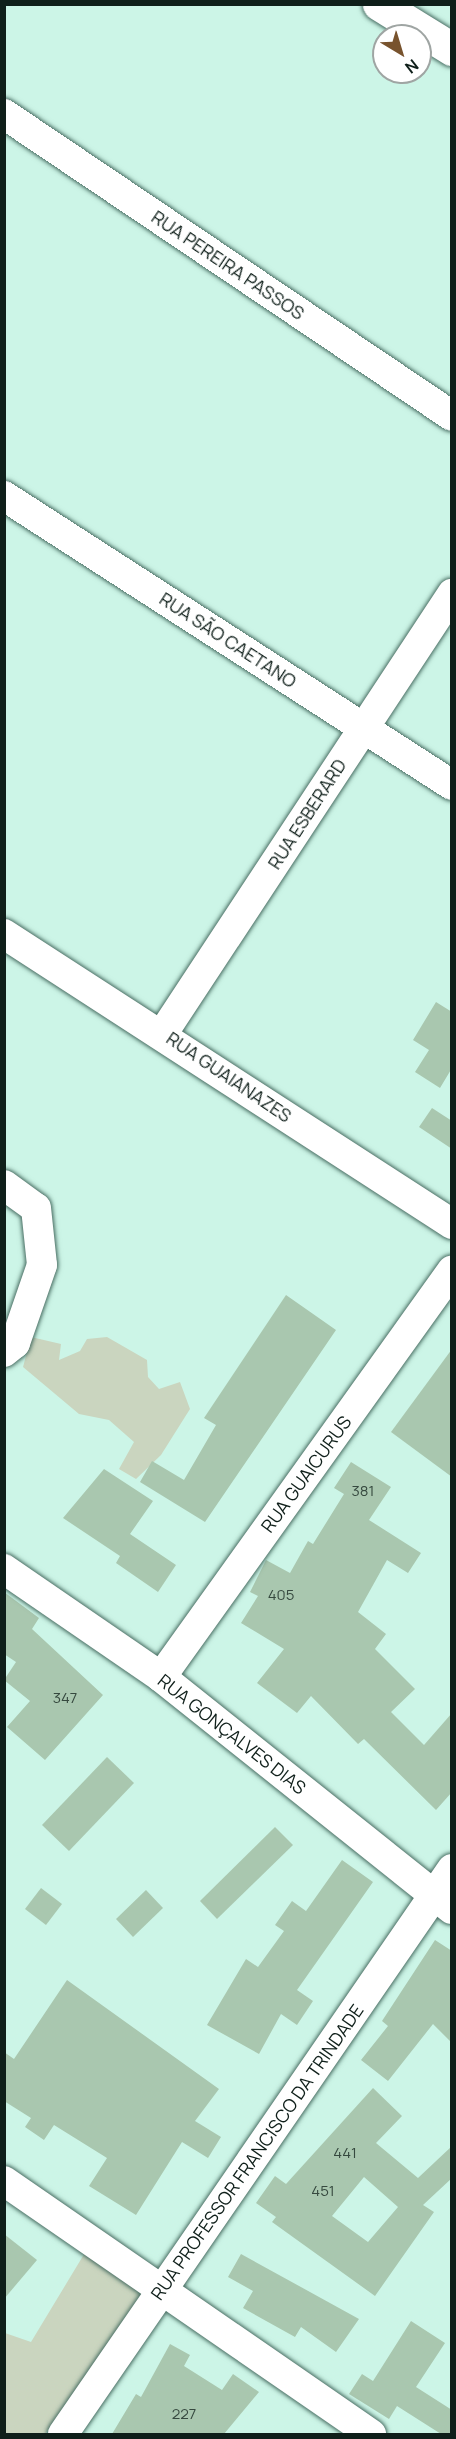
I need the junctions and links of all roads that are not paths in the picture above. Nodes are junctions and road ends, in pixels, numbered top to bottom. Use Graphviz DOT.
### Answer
graph roads {
  1 [pos="379,4"];
  2 [pos="452,49"];
  3 [pos="4,114"];
  4 [pos="452,416"];
  5 [pos="4,496"];
  6 [pos="452,594"];
  7 [pos="363,728"];
  8 [pos="452,785"];
  9 [pos="4,934"];
  10 [pos="163,1033"];
  11 [pos="4,1185"];
  12 [pos="452,1224"];
  13 [pos="452,1271"];
  14 [pos="10,1347"];
  15 [pos="4,1569"];
  16 [pos="161,1677"];
  17 [pos="452,1869"];
  18 [pos="443,1902"];
  19 [pos="4,2181"];
  20 [pos="162,2290"];
  21 [pos="63,2434"];
  22 [pos="371,2434"];
  1 -- 2 [label="main road"];
  3 -- 4 [label="street, RUA PEREIRA PASSOS"];
  5 -- 7 [label="street, RUA SÃO CAETANO"];
  6 -- 7 [label="street, RUA ESBERARD"];
  7 -- 8 [label="street, RUA SÃO CAETANO"];
  7 -- 10 [label="street, RUA ESBERARD"];
  9 -- 10 [label="street, RUA GUAIANAZES"];
  10 -- 12 [label="street, RUA GUAIANAZES"];
  11 -- 14 [label="street"];
  13 -- 16 [label="street, RUA GUAICURUS"];
  15 -- 16 [label="street, RUA GONÇALVES DIAS"];
  16 -- 18 [label="street, RUA GONÇALVES DIAS"];
  17 -- 18 [label="street, RUA PROFESSOR FRANCISCO DA TRINDADE"];
  18 -- 20 [label="street, RUA PROFESSOR FRANCISCO DA TRINDADE"];
  19 -- 20 [label="street"];
  20 -- 21 [label="street, RUA PROFESSOR FRANCISCO DA TRINDADE"];
  20 -- 22 [label="street"];
}
